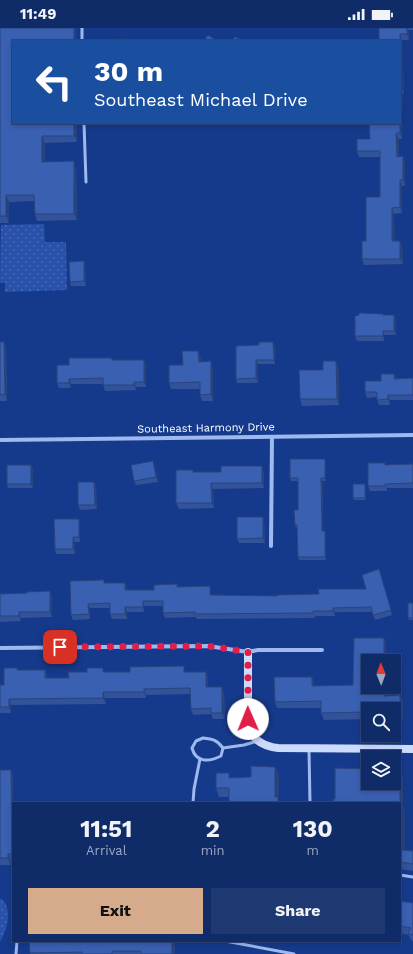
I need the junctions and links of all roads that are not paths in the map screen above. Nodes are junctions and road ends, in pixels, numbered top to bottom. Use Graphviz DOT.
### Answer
graph roads {
  1 [pos="82,28"];
  2 [pos="82,40"];
  3 [pos="84,124"];
  4 [pos="86,182"];
  5 [pos="413,435"];
  6 [pos="272,437"];
  7 [pos="0,440"];
  8 [pos="271,546"];
  9 [pos="0,648"];
  10 [pos="322,650"];
  11 [pos="248,652"];
  12 [pos="257,741"];
  13 [pos="223,748"];
  14 [pos="309,748"];
  15 [pos="413,749"];
  16 [pos="200,759"];
  17 [pos="193,802"];
  18 [pos="310,802"];
  19 [pos="401,875"];
  20 [pos="413,877"];
  21 [pos="17,942"];
  22 [pos="230,942"];
  23 [pos="16,954"];
  24 [pos="294,954"];
  1 -- 2 [label="lane"];
  3 -- 4 [label="lane"];
  5 -- 6 [label="street, Southeast Harmony Drive"];
  6 -- 7 [label="street, Southeast Harmony Drive"];
  6 -- 8 [label="street"];
  9 -- 11 [label="street"];
  10 -- 11 [label="street"];
  11 -- 12 [label="street"];
  12 -- 13 [label="lane"];
  12 -- 14 [label="street"];
  13 -- 16 [label="lane"];
  13 -- 16 [label="lane"];
  14 -- 15 [label="street"];
  14 -- 18 [label="lane"];
  16 -- 17 [label="lane"];
  19 -- 20 [label="lane"];
  21 -- 23 [label="lane"];
  22 -- 24 [label="lane"];
}
